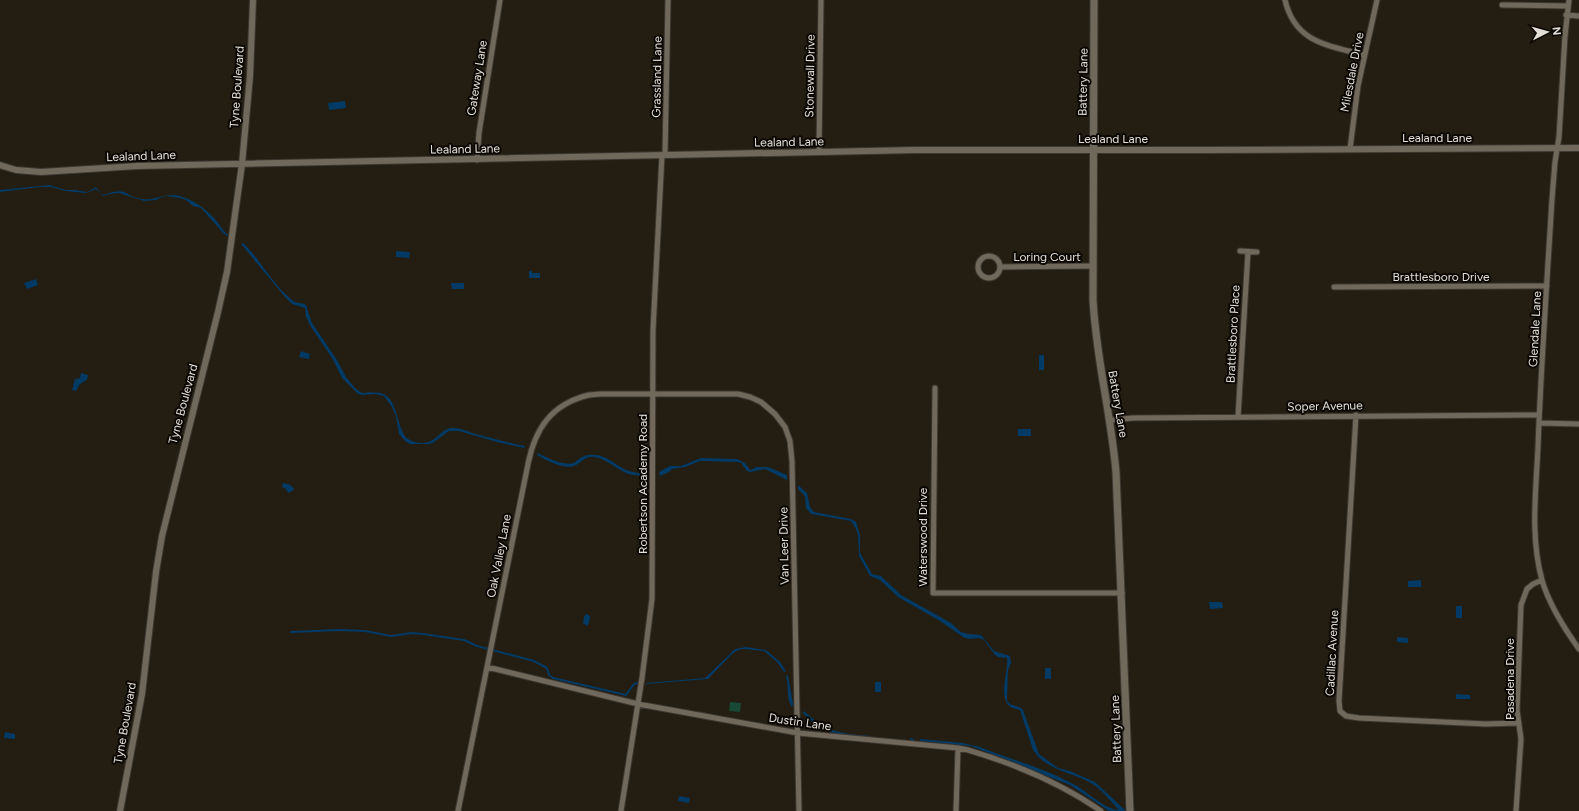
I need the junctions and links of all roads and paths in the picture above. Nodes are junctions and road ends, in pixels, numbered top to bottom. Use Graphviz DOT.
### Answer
graph roads {
  1 [pos="253,0"];
  2 [pos="500,0"];
  3 [pos="668,0"];
  4 [pos="821,0"];
  5 [pos="1094,0"];
  6 [pos="1285,0"];
  7 [pos="1377,0"];
  8 [pos="1568,3"];
  9 [pos="1502,5"];
  10 [pos="1566,15"];
  11 [pos="1579,16"];
  12 [pos="1364,55"];
  13 [pos="1557,148"];
  14 [pos="1579,148"];
  15 [pos="1350,149"];
  16 [pos="1093,150"];
  17 [pos="819,152"];
  18 [pos="664,155"];
  19 [pos="477,160"];
  20 [pos="242,164"];
  21 [pos="0,165"];
  22 [pos="1240,251"];
  23 [pos="1248,252"];
  24 [pos="1257,252"];
  25 [pos="1093,266"];
  26 [pos="1000,267"];
  27 [pos="1547,286"];
  28 [pos="1334,288"];
  29 [pos="935,388"];
  30 [pos="653,394"];
  31 [pos="1539,415"];
  32 [pos="1356,416"];
  33 [pos="1238,417"];
  34 [pos="1111,420"];
  35 [pos="1539,423"];
  36 [pos="1579,424"];
  37 [pos="1542,580"];
  38 [pos="1122,593"];
  39 [pos="1579,649"];
  40 [pos="487,667"];
  41 [pos="638,704"];
  42 [pos="1519,723"];
  43 [pos="798,733"];
  44 [pos="958,748"];
  45 [pos="120,811"];
  46 [pos="458,811"];
  47 [pos="621,811"];
  48 [pos="799,811"];
  49 [pos="956,811"];
  50 [pos="1101,811"];
  51 [pos="1130,811"];
  52 [pos="1516,811"];
  1 -- 20 [label="street, Tyne Boulevard"];
  2 -- 19 [label="street, Gateway Lane"];
  3 -- 18 [label="street, Grassland Lane"];
  4 -- 17 [label="street, Stonewall Drive"];
  5 -- 16 [label="main road, Battery Lane"];
  6 -- 12 [label="street"];
  7 -- 12 [label="street, Milesdale Drive"];
  8 -- 9 [label="street"];
  8 -- 10 [label="street, Glendale Lane"];
  10 -- 11 [label="street"];
  10 -- 13 [label="street, Glendale Lane"];
  12 -- 15 [label="street, Milesdale Drive"];
  13 -- 14 [label="street, Lealand Lane"];
  13 -- 15 [label="street, Lealand Lane"];
  13 -- 27 [label="street, Glendale Lane"];
  15 -- 16 [label="street, Lealand Lane"];
  16 -- 17 [label="street, Lealand Lane"];
  16 -- 25 [label="main road, Battery Lane"];
  17 -- 18 [label="street, Lealand Lane"];
  18 -- 19 [label="street, Lealand Lane"];
  18 -- 30 [label="street, Robertson Academy Road"];
  19 -- 20 [label="street, Lealand Lane"];
  20 -- 21 [label="street, Lealand Lane"];
  20 -- 45 [label="street, Tyne Boulevard"];
  22 -- 23 [label="street"];
  23 -- 24 [label="street"];
  23 -- 33 [label="street, Brattlesboro Place"];
  25 -- 26 [label="street, Loring Court"];
  25 -- 34 [label="main road, Battery Lane"];
  26 -- 26 [label="street"];
  27 -- 28 [label="street, Brattlesboro Drive"];
  27 -- 31 [label="street, Glendale Lane"];
  29 -- 38 [label="street, Waterswood Drive"];
  30 -- 40 [label="street, Oak Valley Lane"];
  30 -- 41 [label="street, Robertson Academy Road"];
  30 -- 43 [label="street, Van Leer Drive"];
  31 -- 32 [label="street, Soper Avenue"];
  31 -- 35 [label="street, Glendale Lane"];
  32 -- 33 [label="street, Soper Avenue"];
  32 -- 42 [label="street, Cadillac Avenue"];
  33 -- 34 [label="street, Soper Avenue"];
  34 -- 38 [label="main road, Battery Lane"];
  35 -- 36 [label="street"];
  35 -- 37 [label="street, Glendale Lane"];
  37 -- 39 [label="street, Glendale Lane"];
  37 -- 42 [label="street, Pasadena Drive"];
  38 -- 51 [label="main road, Battery Lane"];
  40 -- 41 [label="street, Dustin Lane"];
  40 -- 46 [label="street, Oak Valley Lane"];
  41 -- 43 [label="street, Dustin Lane"];
  41 -- 47 [label="street, Robertson Academy Road"];
  42 -- 52 [label="street, Pasadena Drive"];
  43 -- 44 [label="street, Dustin Lane"];
  43 -- 48 [label="street, Van Leer Drive"];
  44 -- 49 [label="street"];
  44 -- 50 [label="street, Dustin Lane"];
}
